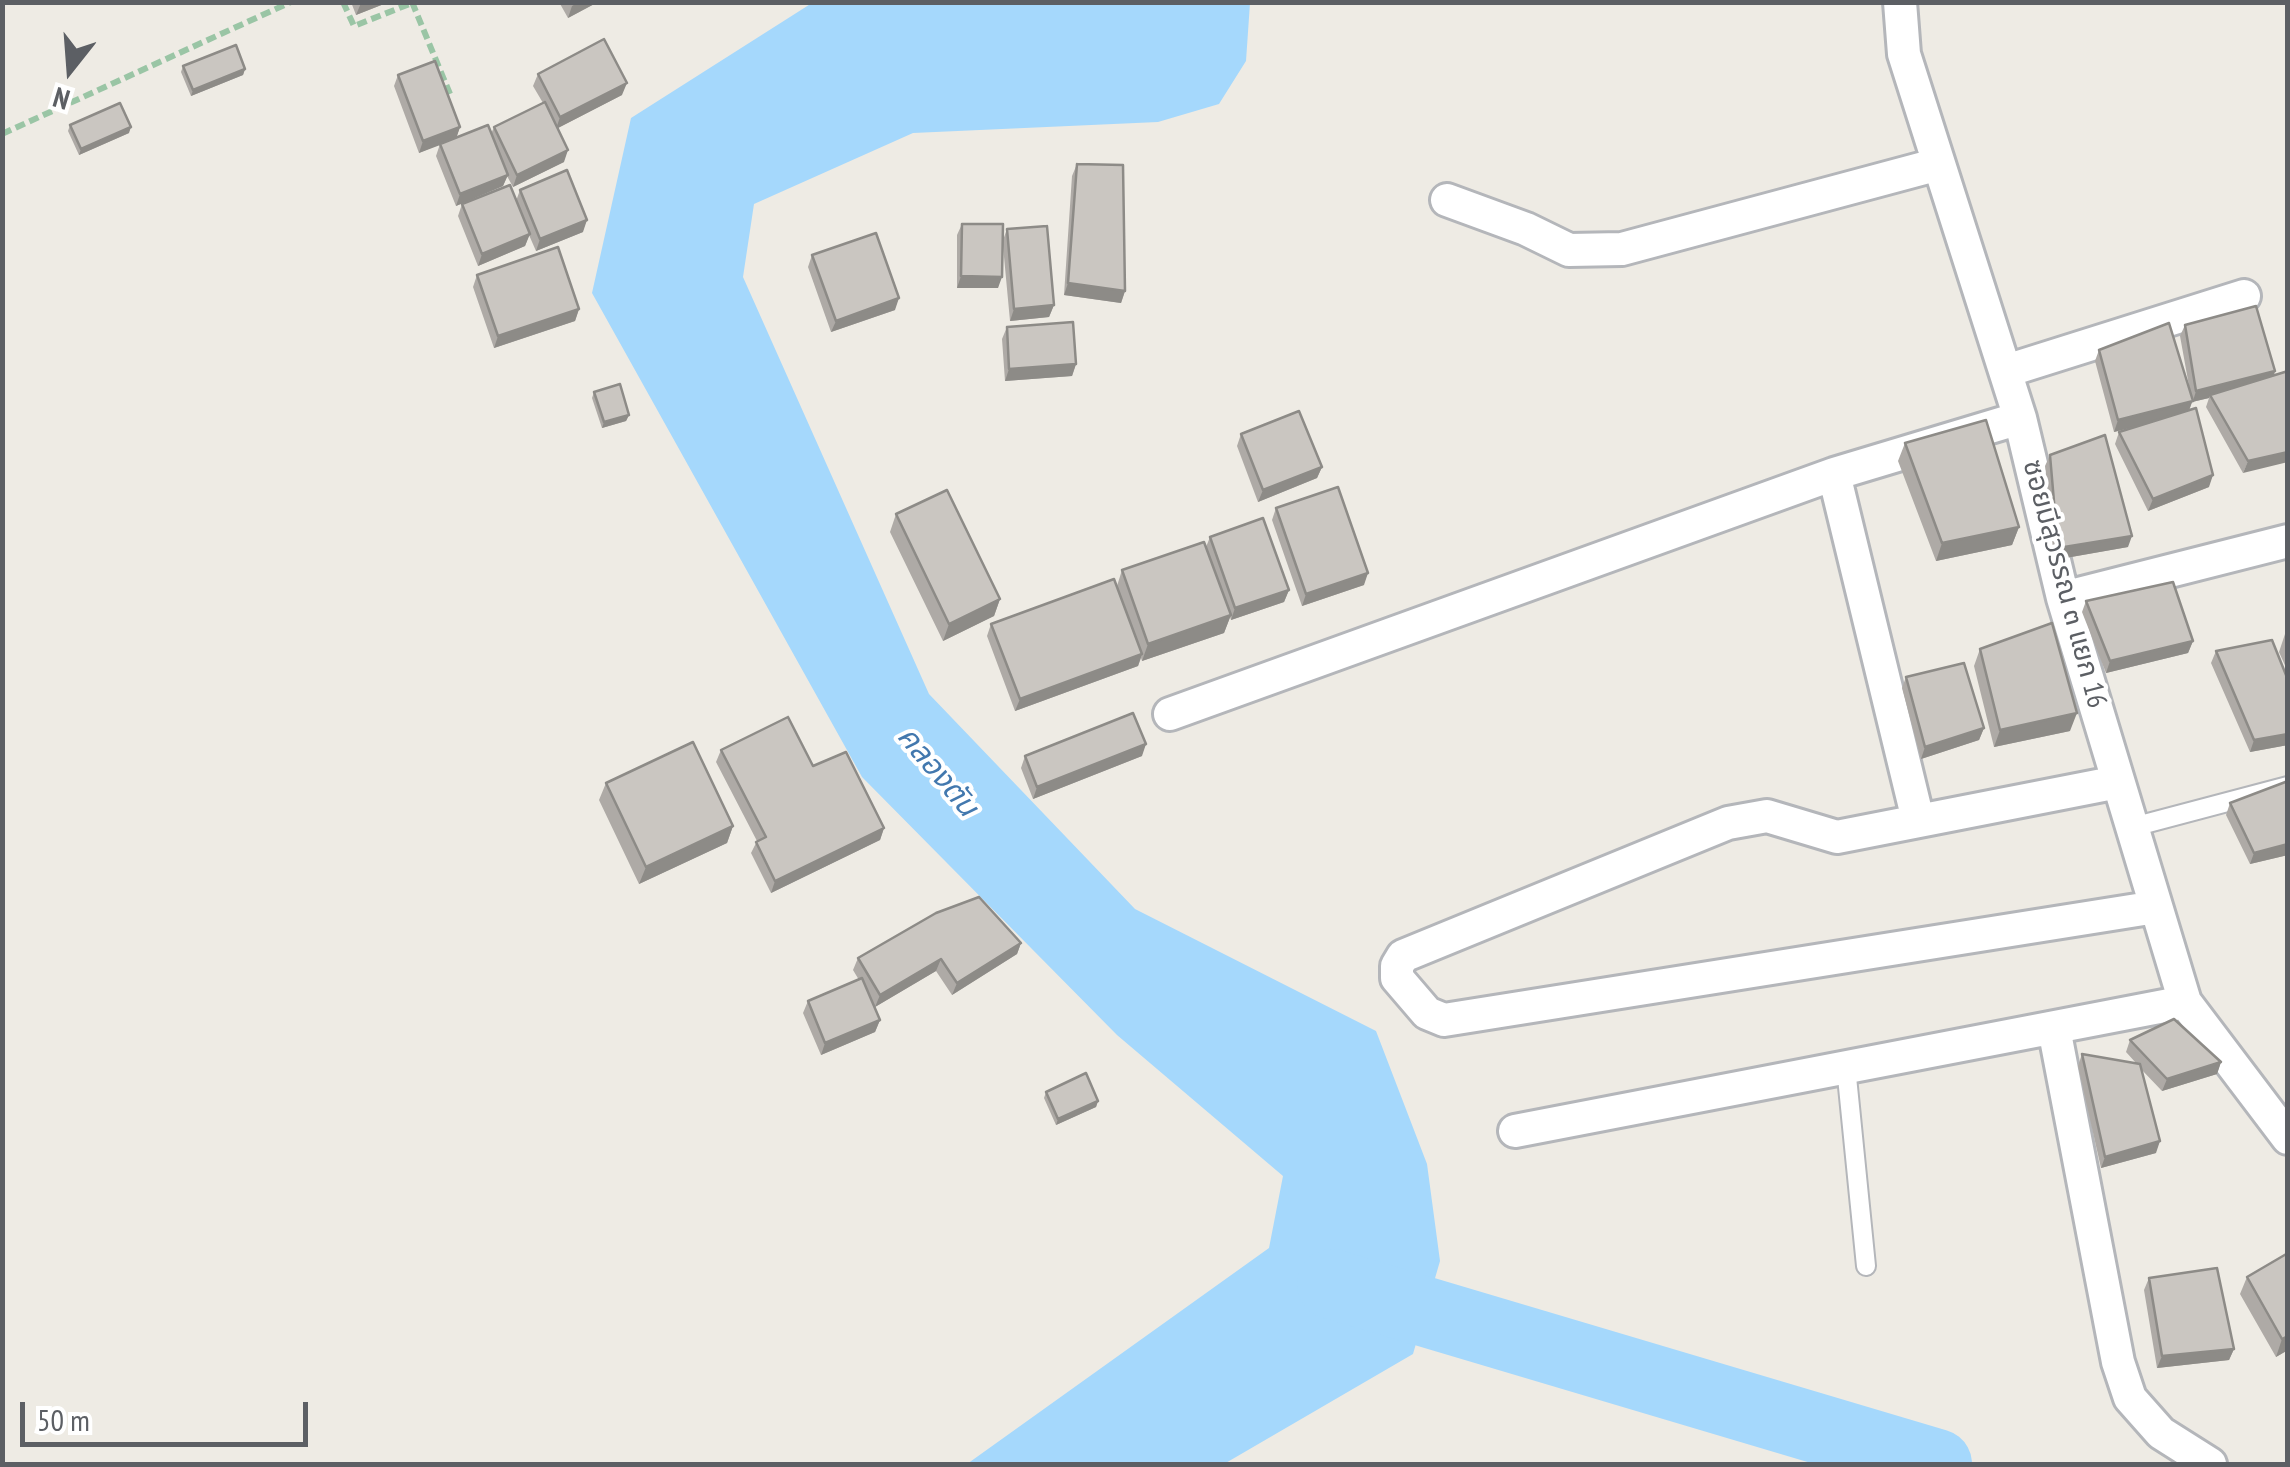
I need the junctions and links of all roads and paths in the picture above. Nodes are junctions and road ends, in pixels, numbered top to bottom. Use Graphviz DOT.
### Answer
graph roads {
  1 [pos="291,2"];
  2 [pos="343,2"];
  3 [pos="412,2"];
  4 [pos="1900,2"];
  5 [pos="450,94"];
  6 [pos="2,134"];
  7 [pos="1939,164"];
  8 [pos="1448,200"];
  9 [pos="2244,296"];
  10 [pos="2006,371"];
  11 [pos="2020,418"];
  12 [pos="1834,474"];
  13 [pos="2288,541"];
  14 [pos="2063,598"];
  15 [pos="1170,714"];
  16 [pos="2118,782"];
  17 [pos="2288,786"];
  18 [pos="1918,820"];
  19 [pos="2132,826"];
  20 [pos="2156,907"];
  21 [pos="2186,1002"];
  22 [pos="2054,1028"];
  23 [pos="1846,1067"];
  24 [pos="1515,1131"];
  25 [pos="2288,1138"];
  26 [pos="1866,1266"];
  27 [pos="2210,1464"];
  1 -- 6 [label="path"];
  2 -- 3 [label="path"];
  3 -- 5 [label="path"];
  4 -- 7 [label="street, ซอยมีสุวรรณ ๓ แยก 16"];
  7 -- 8 [label="street"];
  7 -- 10 [label="street, ซอยมีสุวรรณ ๓ แยก 16"];
  9 -- 10 [label="street"];
  10 -- 11 [label="street, ซอยมีสุวรรณ ๓ แยก 16"];
  11 -- 12 [label="street"];
  11 -- 14 [label="street, ซอยมีสุวรรณ ๓ แยก 16"];
  12 -- 15 [label="street"];
  12 -- 18 [label="street"];
  13 -- 14 [label="street"];
  14 -- 16 [label="street, ซอยมีสุวรรณ ๓ แยก 16"];
  16 -- 18 [label="street"];
  16 -- 19 [label="street, ซอยมีสุวรรณ ๓ แยก 16"];
  17 -- 19 [label="lane"];
  18 -- 20 [label="street"];
  19 -- 20 [label="street, ซอยมีสุวรรณ ๓ แยก 16"];
  20 -- 21 [label="street, ซอยมีสุวรรณ ๓ แยก 16"];
  21 -- 22 [label="street"];
  21 -- 25 [label="street, ซอยมีสุวรรณ ๓ แยก 16"];
  22 -- 23 [label="street"];
  22 -- 27 [label="street"];
  23 -- 24 [label="street"];
  23 -- 26 [label="lane"];
}
